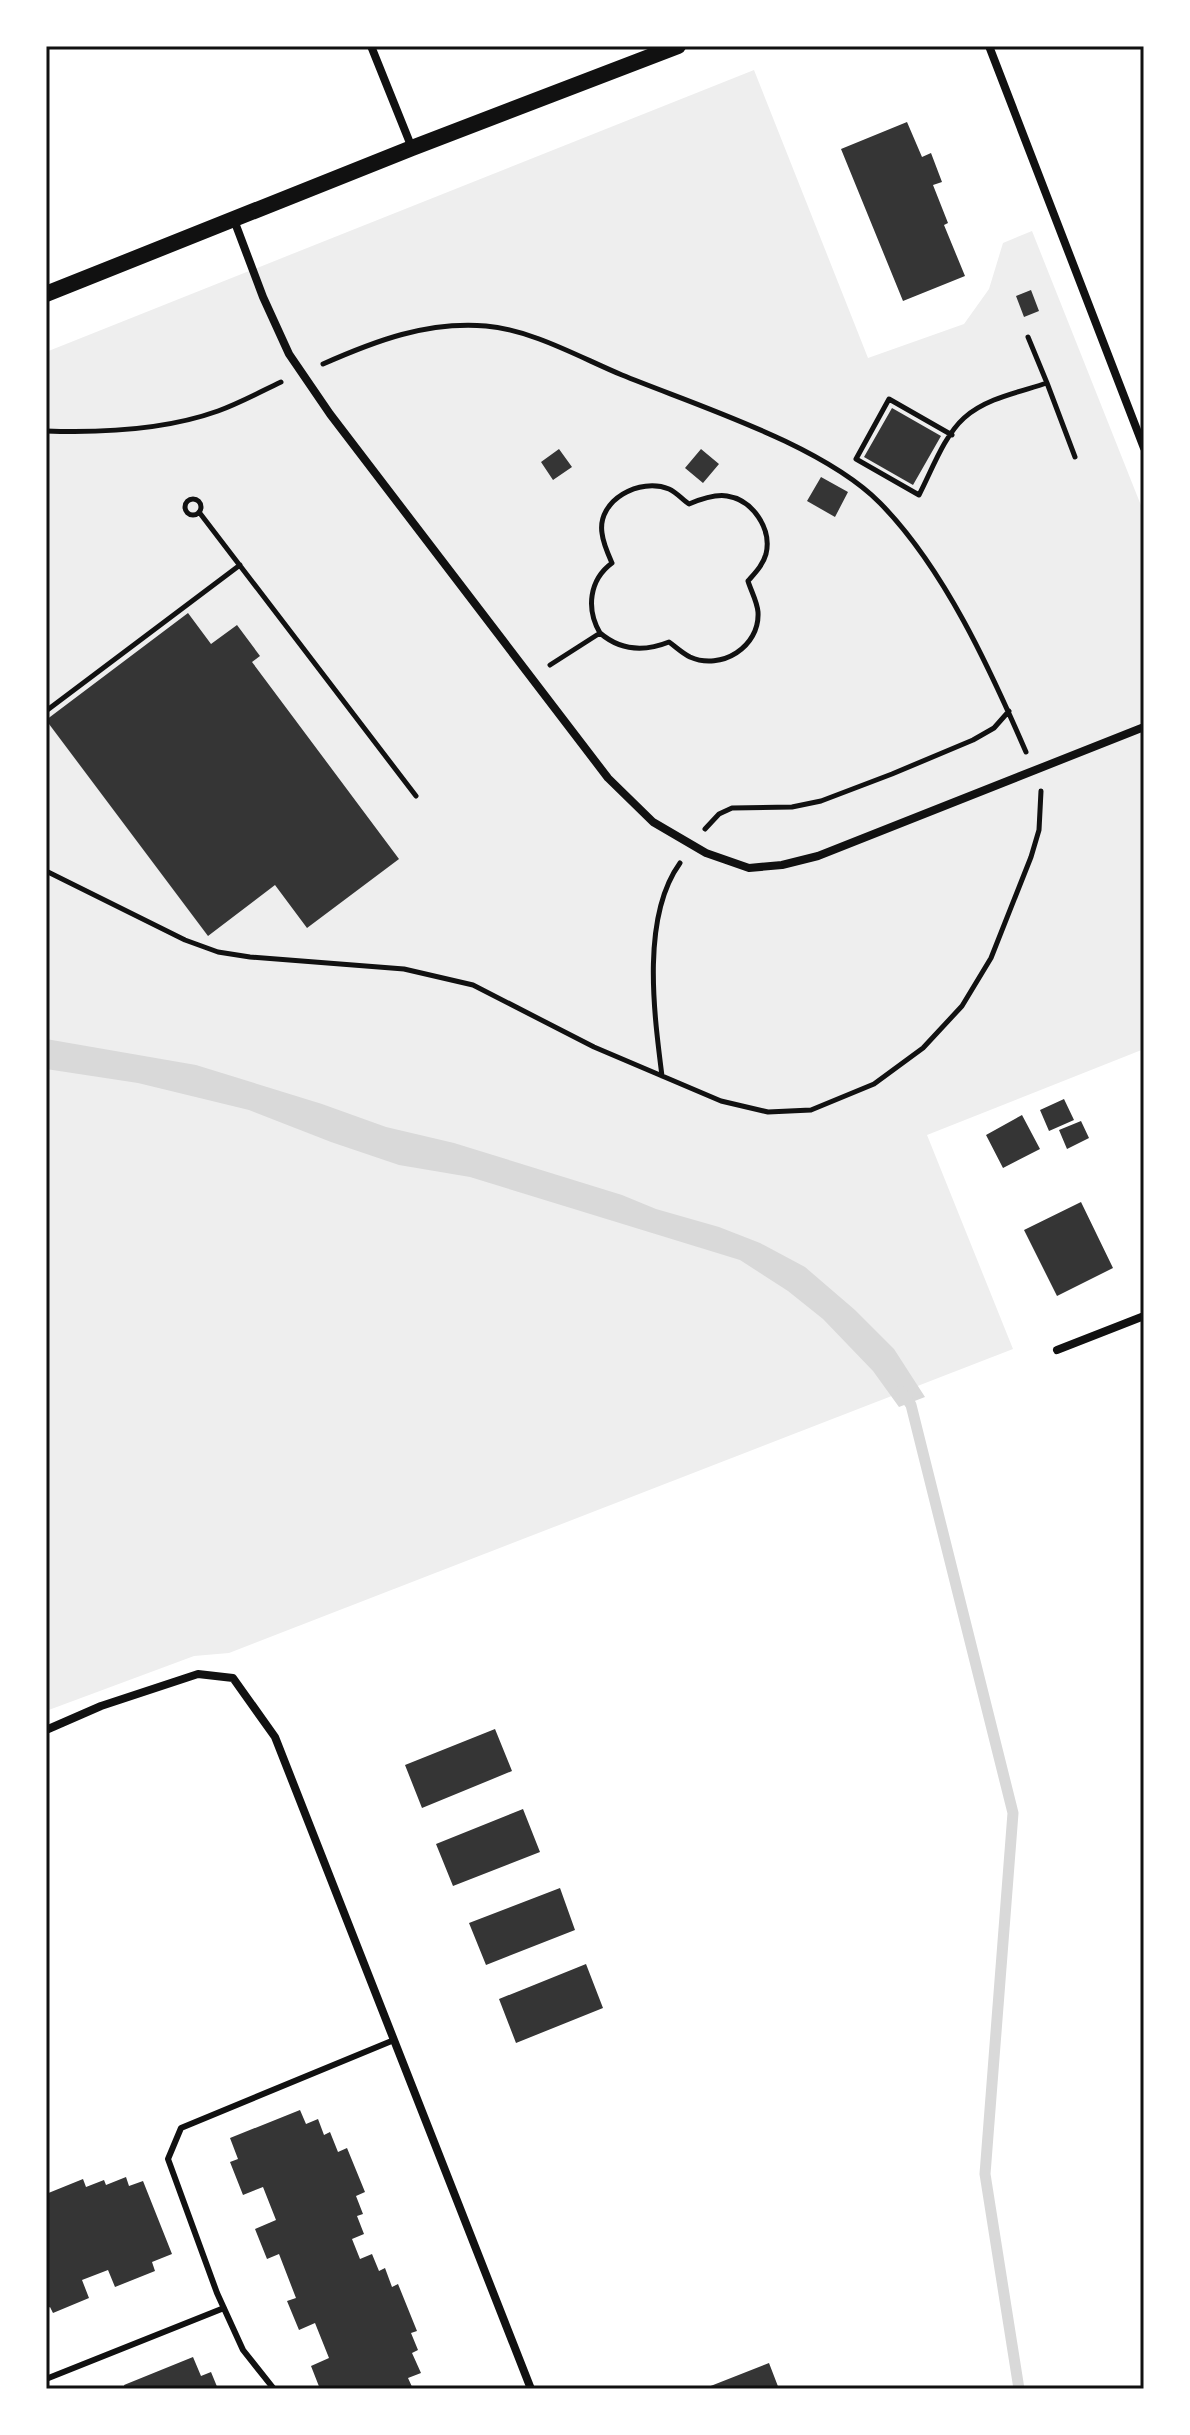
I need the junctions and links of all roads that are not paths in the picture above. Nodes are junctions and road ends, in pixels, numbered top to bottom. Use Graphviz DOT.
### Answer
graph roads {
  1 [pos="371,46"];
  2 [pos="678,46"];
  3 [pos="989,46"];
  4 [pos="412,148"];
  5 [pos="234,220"];
  6 [pos="46,294"];
  7 [pos="1144,448"];
  8 [pos="1144,727"];
  9 [pos="1144,1316"];
  10 [pos="1057,1350"];
  11 [pos="46,1730"];
  12 [pos="394,2040"];
  13 [pos="224,2308"];
  14 [pos="46,2379"];
  15 [pos="274,2389"];
  16 [pos="531,2389"];
  1 -- 4 [label="street"];
  2 -- 4 [label="main road"];
  3 -- 7 [label="street"];
  4 -- 5 [label="main road"];
  5 -- 6 [label="main road"];
  5 -- 8 [label="street"];
  9 -- 10 [label="street"];
  11 -- 12 [label="street"];
  12 -- 13 [label="lane"];
  12 -- 16 [label="street"];
  13 -- 14 [label="lane"];
  13 -- 15 [label="lane"];
}
